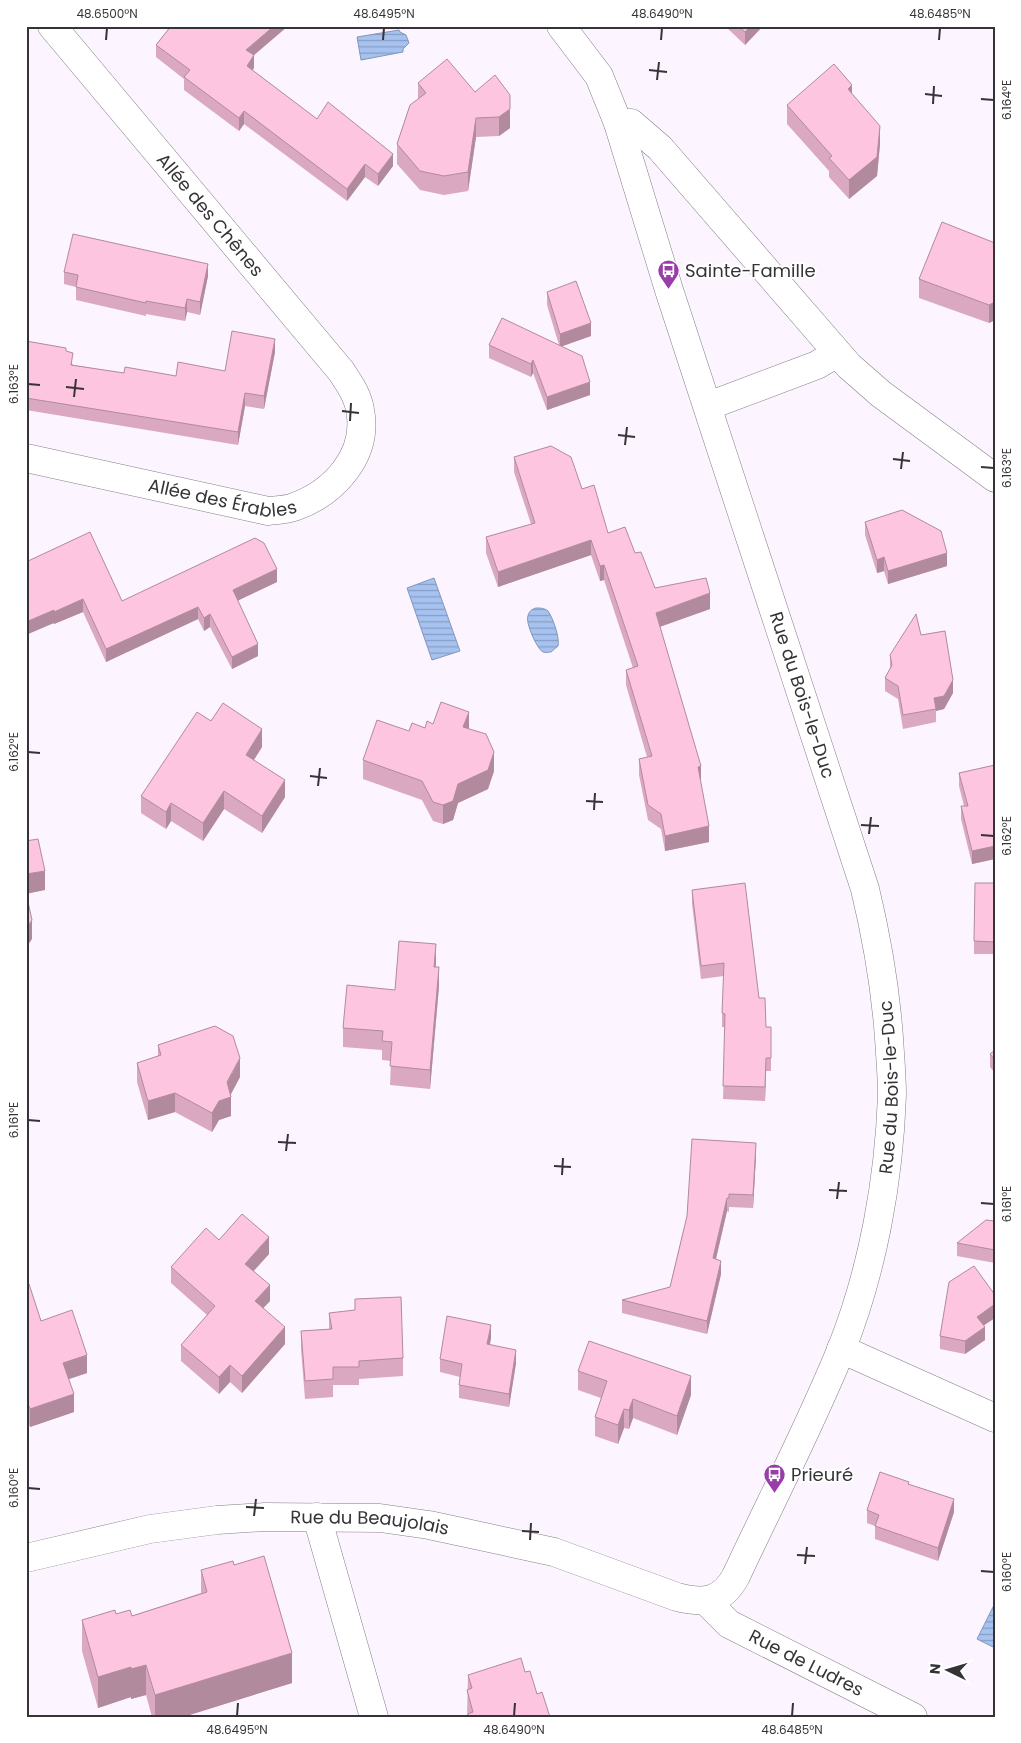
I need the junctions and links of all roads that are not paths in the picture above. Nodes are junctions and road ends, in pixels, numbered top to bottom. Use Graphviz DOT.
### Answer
graph roads {
  1 [pos="52,26"];
  2 [pos="561,26"];
  3 [pos="618,123"];
  4 [pos="837,353"];
  5 [pos="708,406"];
  6 [pos="360,409"];
  7 [pos="26,458"];
  8 [pos="995,478"];
  9 [pos="841,1349"];
  10 [pos="995,1418"];
  11 [pos="317,1517"];
  12 [pos="26,1558"];
  13 [pos="706,1601"];
  14 [pos="374,1717"];
  15 [pos="913,1717"];
  1 -- 6 [label="street, Allée des Chênes"];
  2 -- 3 [label="street, Rue du Bois-le-Duc"];
  3 -- 4 [label="street"];
  3 -- 5 [label="street, Rue du Bois-le-Duc"];
  4 -- 5 [label="street"];
  4 -- 8 [label="street"];
  5 -- 9 [label="street, Rue du Bois-le-Duc"];
  6 -- 7 [label="street, Allée des Érables"];
  9 -- 10 [label="street"];
  9 -- 13 [label="street, Rue du Bois-le-Duc"];
  11 -- 12 [label="street, Rue du Beaujolais"];
  11 -- 13 [label="street, Rue du Beaujolais"];
  11 -- 14 [label="street"];
  13 -- 15 [label="street, Rue de Ludres"];
}
